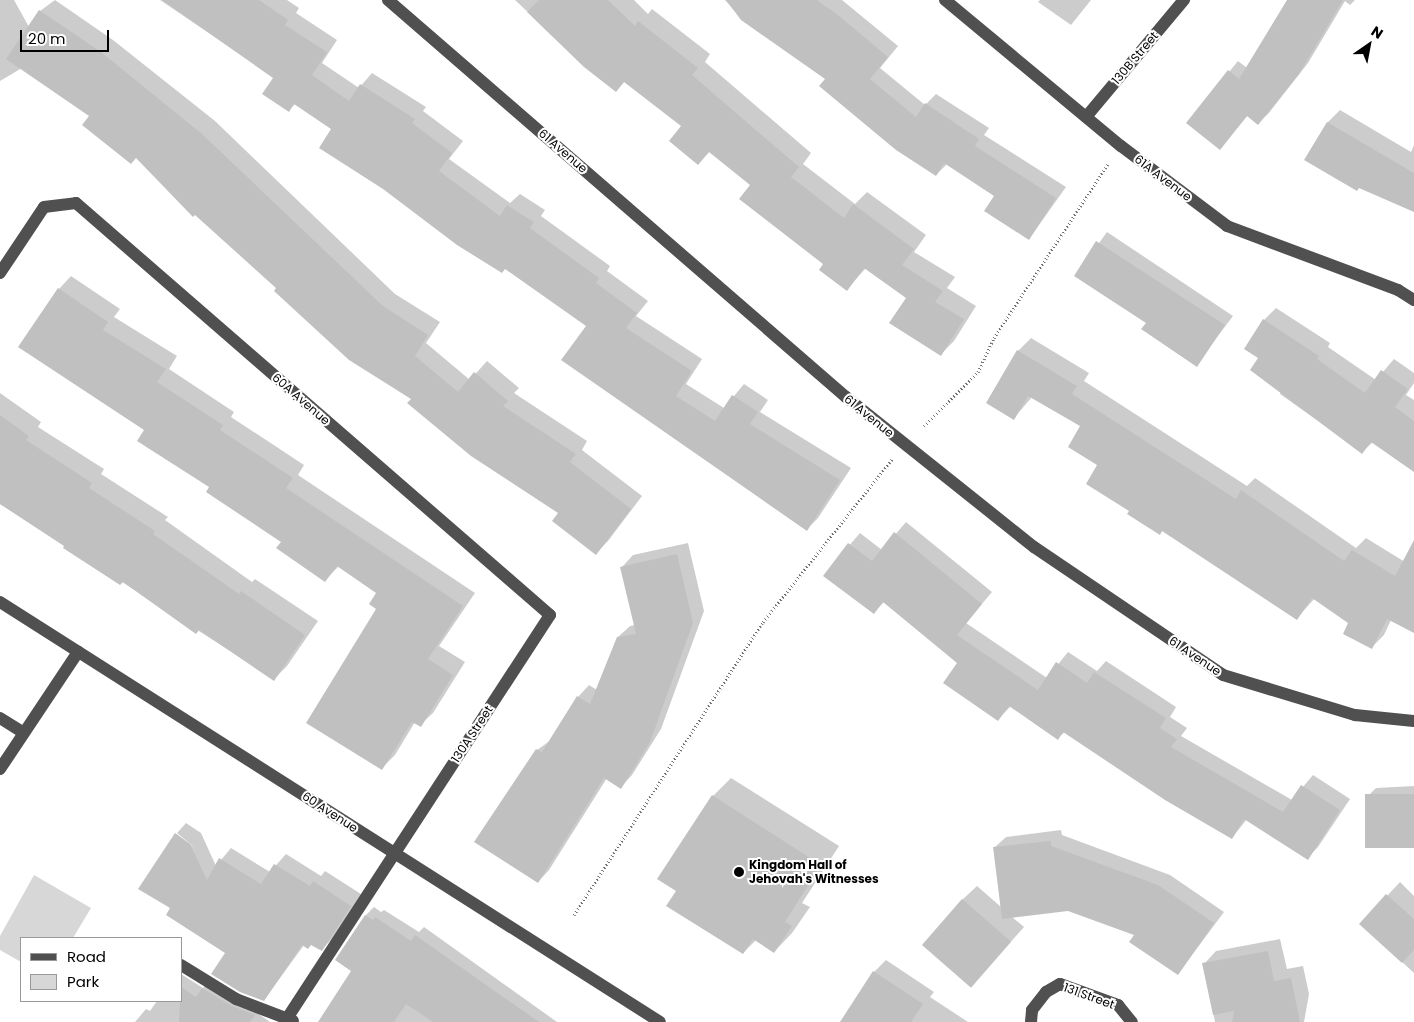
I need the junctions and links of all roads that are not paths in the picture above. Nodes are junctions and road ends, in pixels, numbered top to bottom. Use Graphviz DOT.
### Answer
graph roads {
  1 [pos="388,0"];
  2 [pos="945,0"];
  3 [pos="1184,0"];
  4 [pos="1086,117"];
  5 [pos="0,273"];
  6 [pos="1414,300"];
  7 [pos="0,602"];
  8 [pos="550,615"];
  9 [pos="78,652"];
  10 [pos="0,718"];
  11 [pos="1414,721"];
  12 [pos="24,733"];
  13 [pos="0,769"];
  14 [pos="394,853"];
  15 [pos="182,966"];
  16 [pos="291,1020"];
  17 [pos="660,1022"];
  18 [pos="1031,1022"];
  19 [pos="1132,1022"];
  1 -- 11 [label="street, 61 Avenue"];
  2 -- 4 [label="street, 61A Avenue"];
  3 -- 4 [label="street, 130B Street"];
  4 -- 6 [label="street, 61A Avenue"];
  5 -- 8 [label="street, 60A Avenue"];
  7 -- 9 [label="street, 60 Avenue"];
  8 -- 14 [label="street, 130A Street"];
  9 -- 12 [label="street"];
  9 -- 14 [label="street, 60 Avenue"];
  10 -- 12 [label="street"];
  12 -- 13 [label="street"];
  14 -- 16 [label="street, 130A Street"];
  14 -- 17 [label="street, 60 Avenue"];
  15 -- 16 [label="street"];
  18 -- 19 [label="street, 131 Street"];
}
